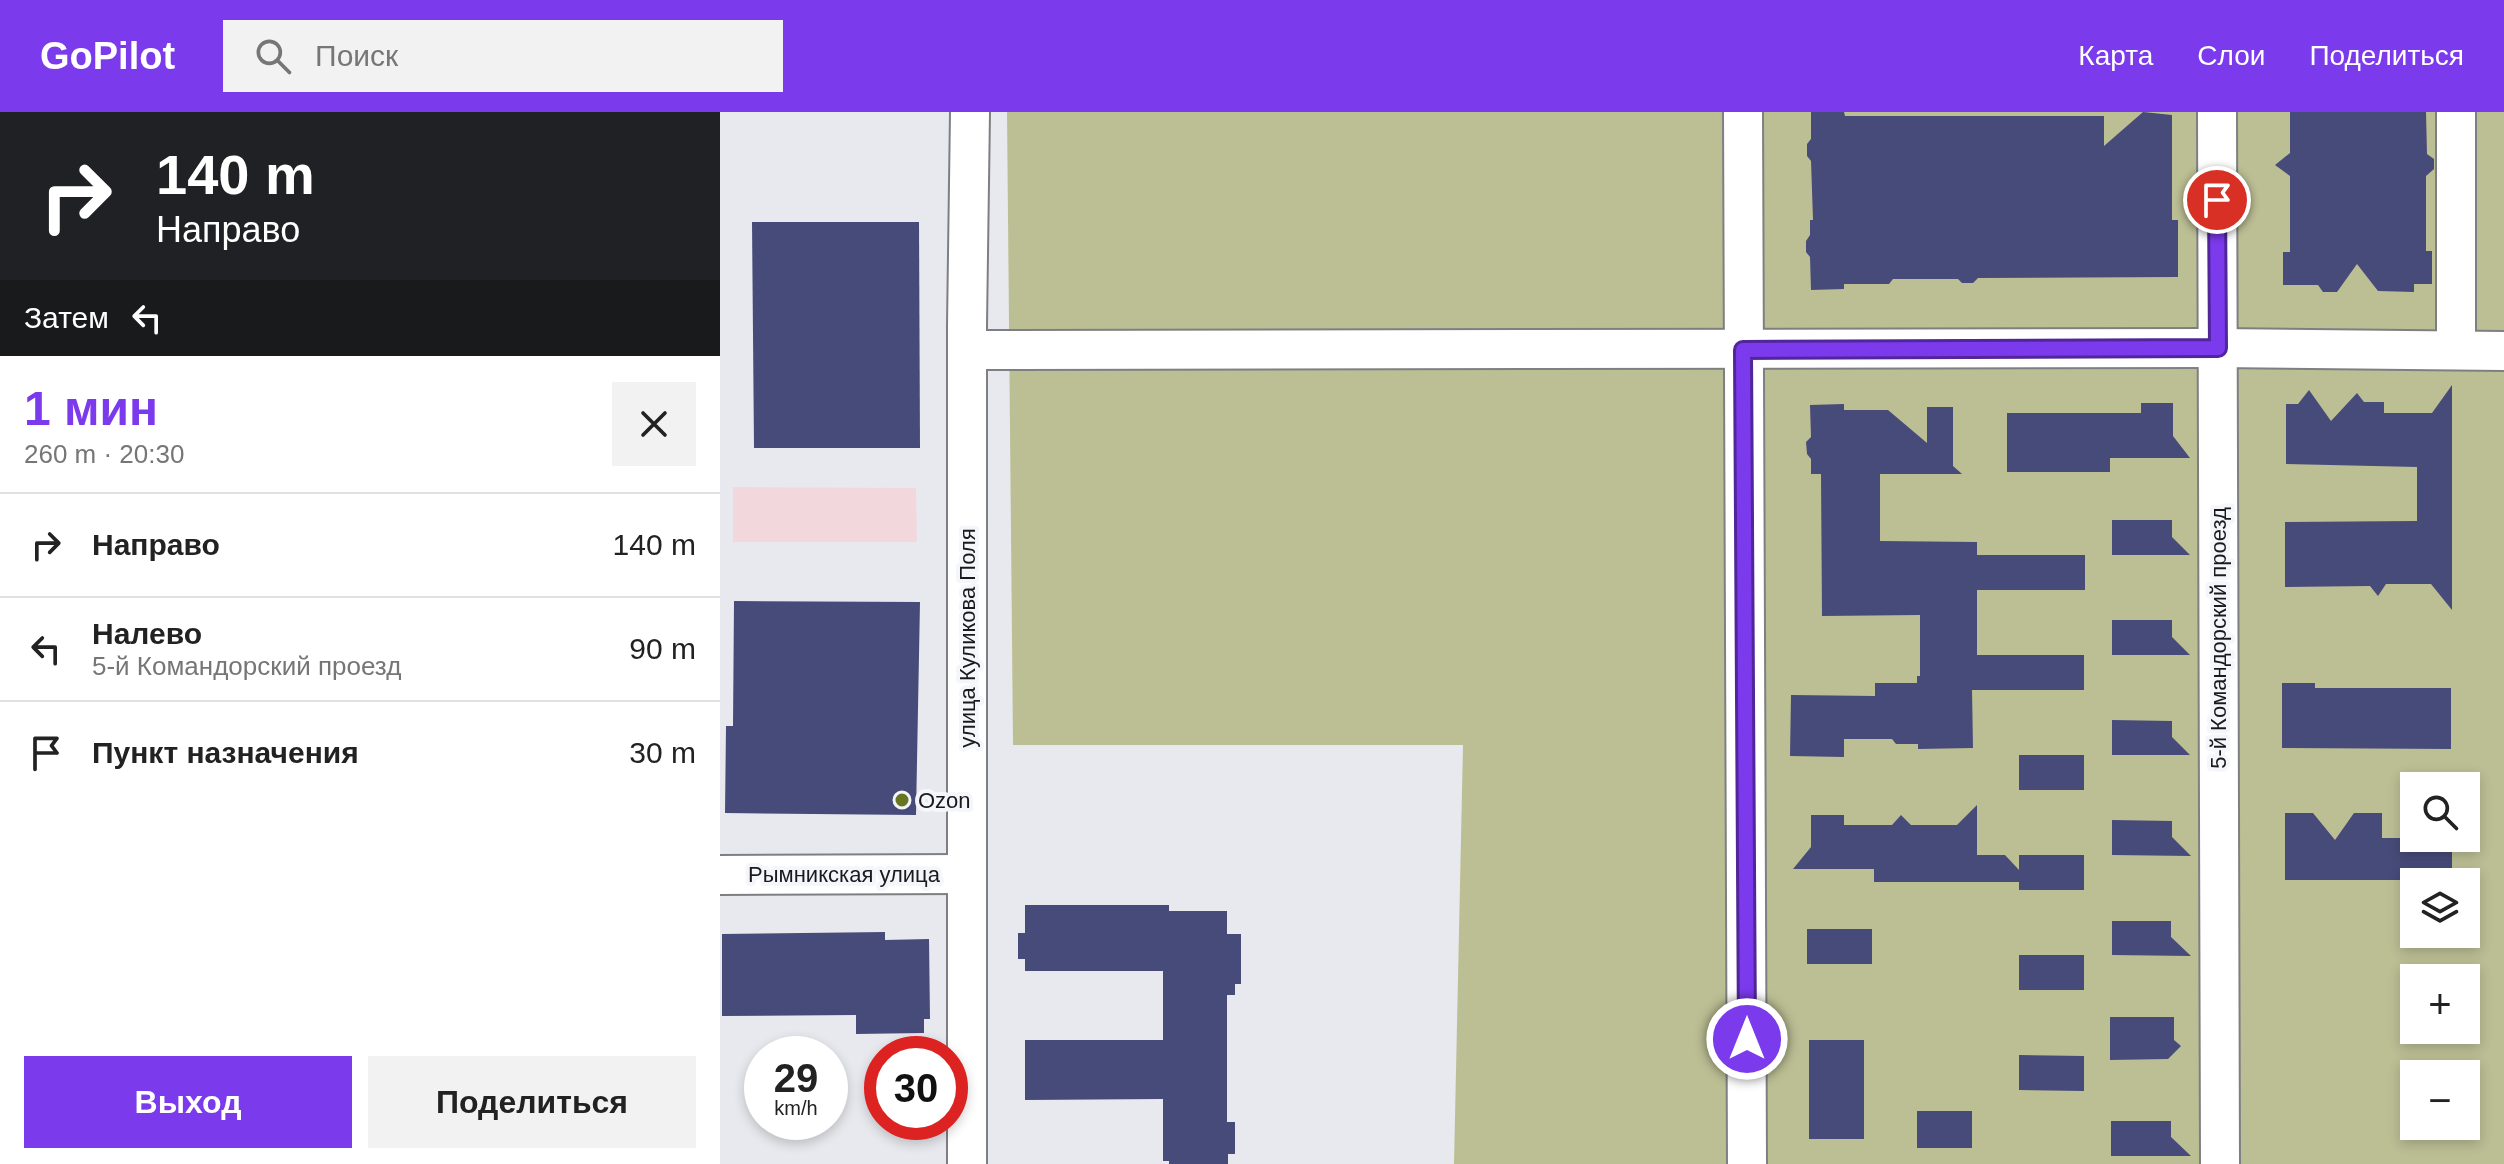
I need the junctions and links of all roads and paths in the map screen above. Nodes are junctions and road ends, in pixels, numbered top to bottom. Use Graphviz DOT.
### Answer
graph roads {
  1 [pos="970,112"];
  2 [pos="1743,112"];
  3 [pos="2217,112"];
  4 [pos="2456,112"];
  5 [pos="2218,348"];
  6 [pos="967,350"];
  7 [pos="1743,350"];
  8 [pos="2456,350"];
  9 [pos="2504,351"];
  10 [pos="967,874"];
  11 [pos="720,875"];
  12 [pos="967,1164"];
  13 [pos="1747,1164"];
  14 [pos="2220,1164"];
  1 -- 6 [label="street, улица Куликова Поля"];
  2 -- 7 [label="street"];
  3 -- 5 [label="street, 5-й Командорский проезд"];
  4 -- 8 [label="street"];
  5 -- 7 [label="street"];
  5 -- 8 [label="street"];
  5 -- 14 [label="street, 5-й Командорский проезд"];
  6 -- 7 [label="street"];
  6 -- 10 [label="street, улица Куликова Поля"];
  7 -- 13 [label="street"];
  8 -- 9 [label="street"];
  10 -- 11 [label="street, Рымникская улица"];
  10 -- 12 [label="street, улица Куликова Поля"];
}
